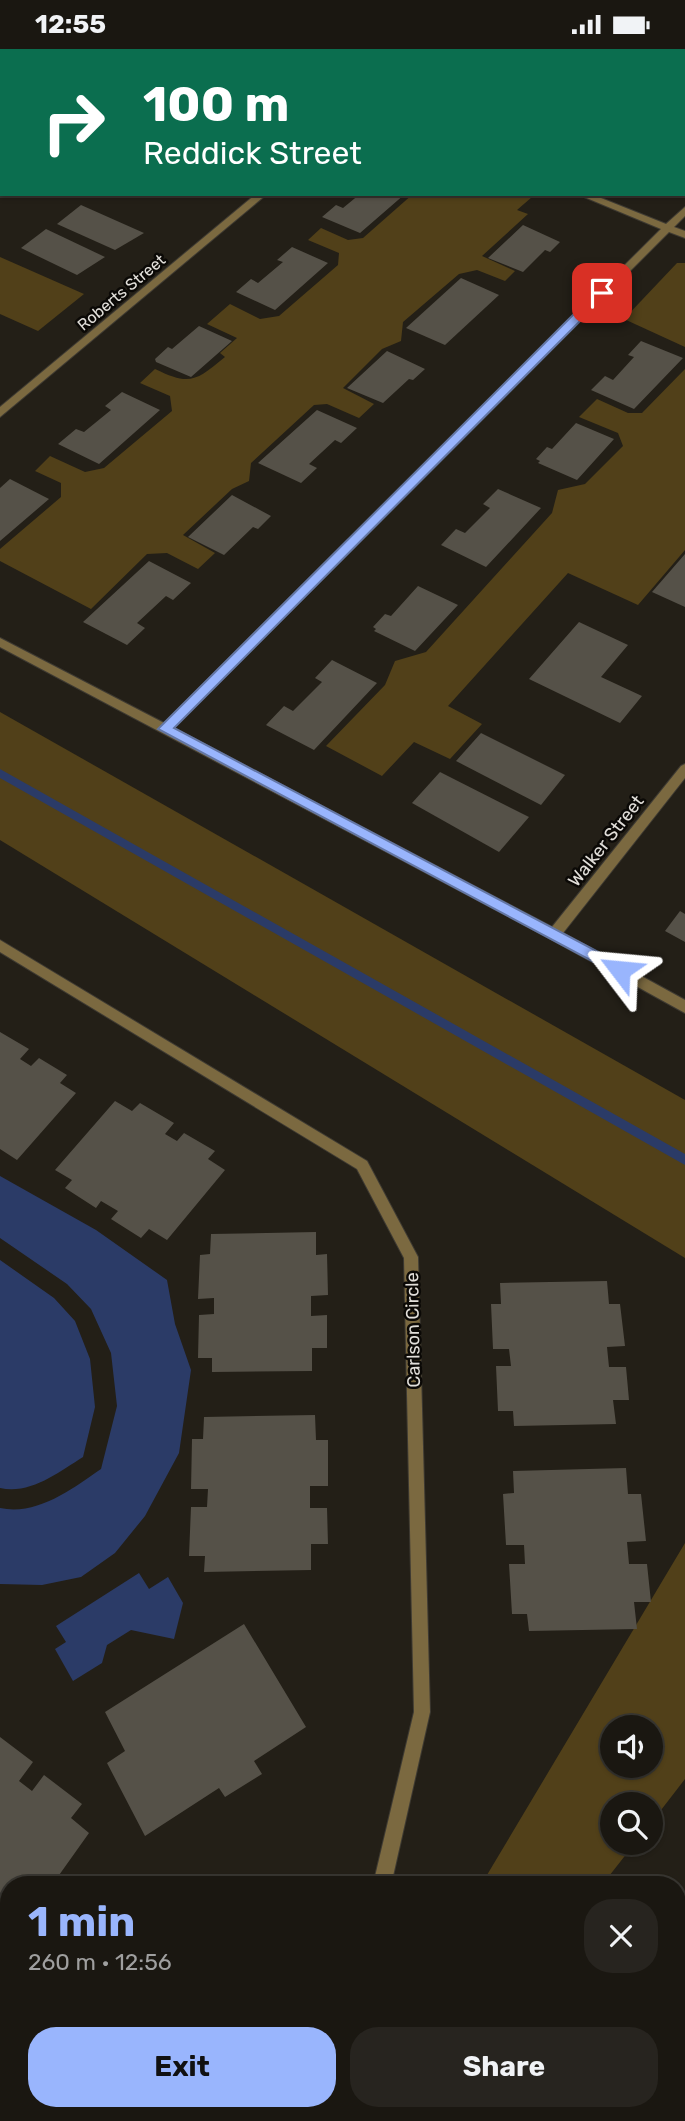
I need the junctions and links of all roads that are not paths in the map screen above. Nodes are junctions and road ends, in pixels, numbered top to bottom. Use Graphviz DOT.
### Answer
graph roads {
  1 [pos="260,196"];
  2 [pos="587,196"];
  3 [pos="685,210"];
  4 [pos="667,228"];
  5 [pos="685,235"];
  6 [pos="0,414"];
  7 [pos="0,642"];
  8 [pos="165,729"];
  9 [pos="685,769"];
  10 [pos="554,934"];
  11 [pos="0,945"];
  12 [pos="685,1007"];
  13 [pos="384,1876"];
  1 -- 6 [label="street, Roberts Street"];
  2 -- 4 [label="street"];
  3 -- 4 [label="street"];
  4 -- 5 [label="street"];
  4 -- 8 [label="street"];
  7 -- 8 [label="street"];
  8 -- 10 [label="street"];
  9 -- 10 [label="street, Walker Street"];
  10 -- 12 [label="street"];
  11 -- 13 [label="street, Carlson Circle"];
}
